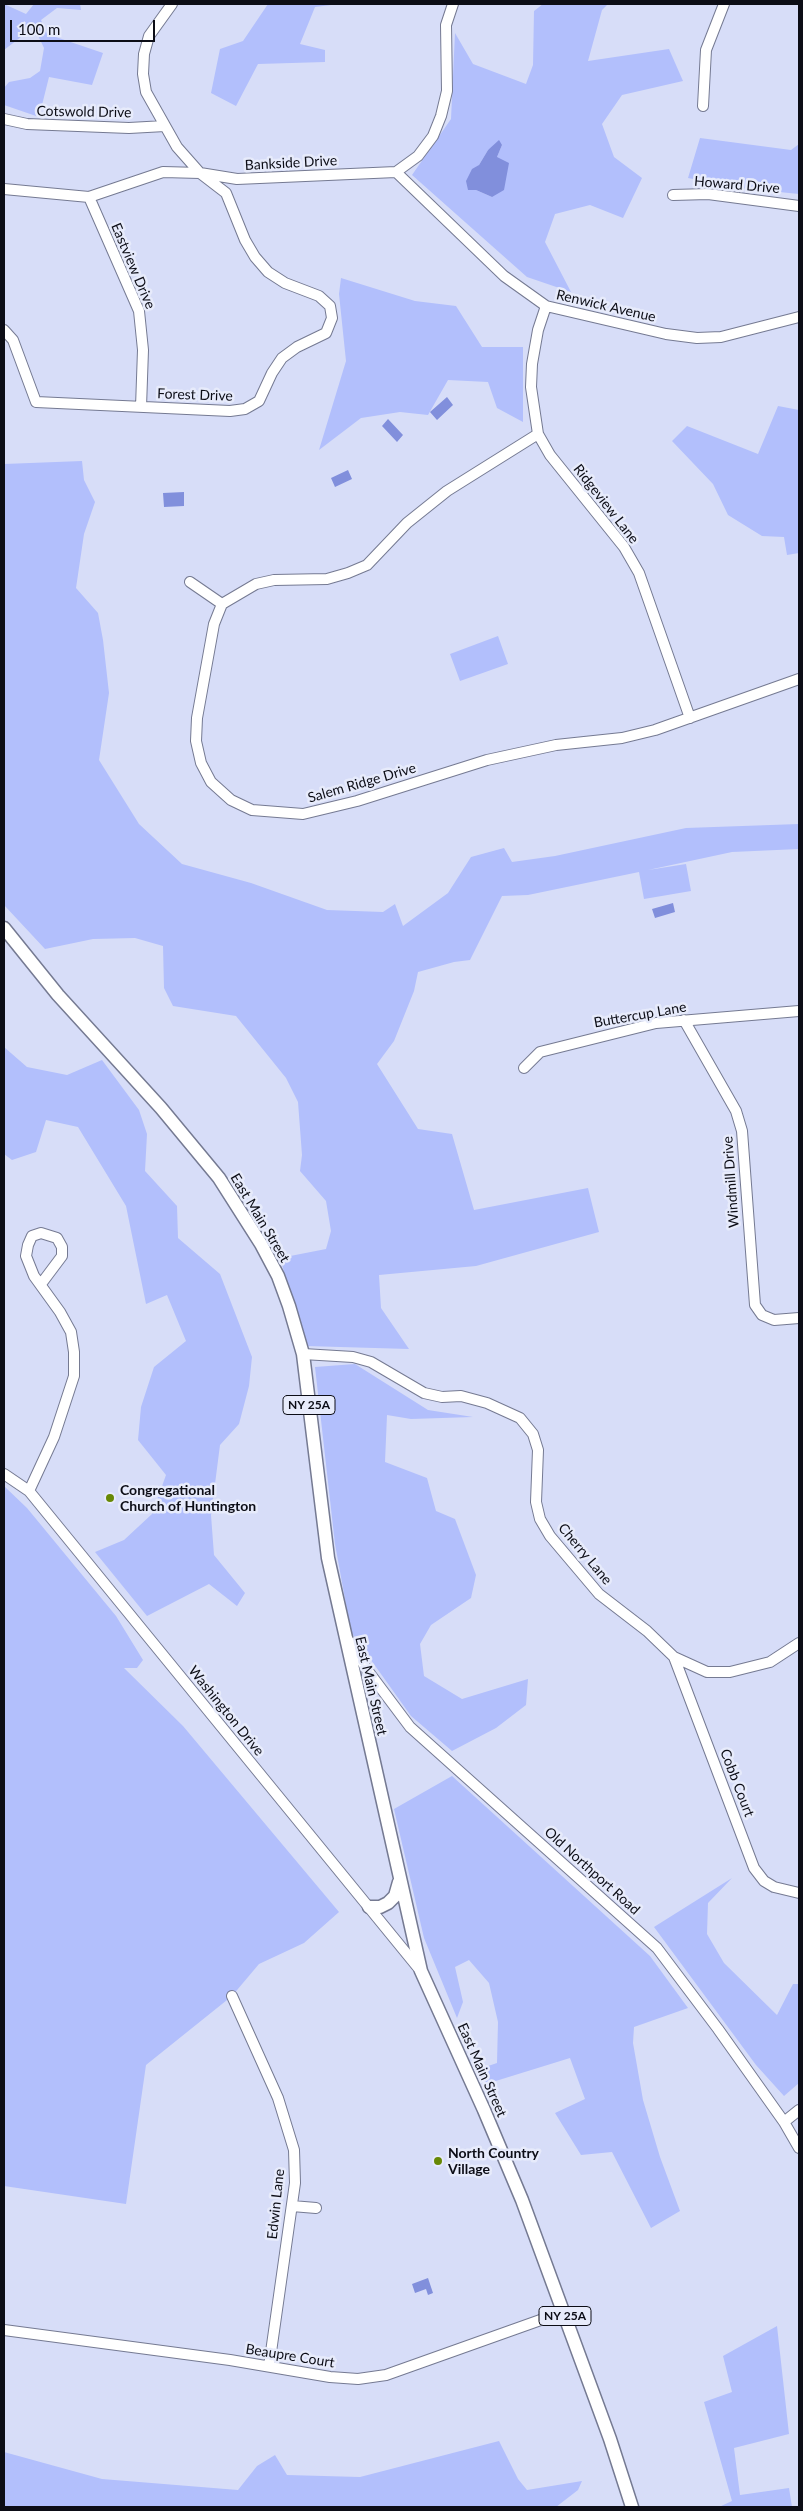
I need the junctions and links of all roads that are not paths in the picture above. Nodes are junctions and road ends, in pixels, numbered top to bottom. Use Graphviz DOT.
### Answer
graph roads {
  1 [pos="172,4"];
  2 [pos="453,4"];
  3 [pos="724,4"];
  4 [pos="702,106"];
  5 [pos="4,118"];
  6 [pos="165,126"];
  7 [pos="396,172"];
  8 [pos="200,173"];
  9 [pos="4,190"];
  10 [pos="672,195"];
  11 [pos="90,197"];
  12 [pos="799,206"];
  13 [pos="546,306"];
  14 [pos="799,317"];
  15 [pos="4,330"];
  16 [pos="141,407"];
  17 [pos="538,434"];
  18 [pos="190,582"];
  19 [pos="222,604"];
  20 [pos="799,679"];
  21 [pos="690,718"];
  22 [pos="4,928"];
  23 [pos="799,1011"];
  24 [pos="684,1020"];
  25 [pos="524,1068"];
  26 [pos="41,1284"];
  27 [pos="799,1318"];
  28 [pos="303,1354"];
  29 [pos="4,1474"];
  30 [pos="28,1490"];
  31 [pos="344,1634"];
  32 [pos="799,1643"];
  33 [pos="674,1657"];
  34 [pos="400,1879"];
  35 [pos="799,1893"];
  36 [pos="369,1907"];
  37 [pos="421,1972"];
  38 [pos="232,1996"];
  39 [pos="799,2110"];
  40 [pos="784,2122"];
  41 [pos="799,2148"];
  42 [pos="292,2206"];
  43 [pos="316,2208"];
  44 [pos="563,2312"];
  45 [pos="4,2330"];
  46 [pos="269,2366"];
  47 [pos="632,2507"];
  1 -- 6 [label="street, Forest Drive"];
  2 -- 7 [label="street"];
  3 -- 4 [label="street"];
  5 -- 6 [label="street, Cotswold Drive"];
  6 -- 8 [label="street, Forest Drive"];
  7 -- 8 [label="street, Bankside Drive"];
  7 -- 13 [label="street, Renwick Avenue"];
  8 -- 11 [label="street, Bankside Drive"];
  8 -- 16 [label="street, Forest Drive"];
  9 -- 11 [label="street, Bankside Drive"];
  10 -- 12 [label="street, Howard Drive"];
  11 -- 16 [label="street, Eastview Drive"];
  13 -- 14 [label="street, Renwick Avenue"];
  13 -- 17 [label="street, Ridgeview Lane"];
  15 -- 16 [label="street, Forest Drive"];
  17 -- 19 [label="street"];
  17 -- 21 [label="street, Ridgeview Lane"];
  18 -- 19 [label="street"];
  19 -- 21 [label="street, Salem Ridge Drive"];
  20 -- 21 [label="street, Salem Ridge Drive"];
  22 -- 28 [label="main road, East Main Street / NY 25A"];
  23 -- 24 [label="street, Buttercup Lane"];
  24 -- 25 [label="street, Buttercup Lane"];
  24 -- 27 [label="street, Windmill Drive"];
  26 -- 26 [label="street"];
  26 -- 30 [label="street"];
  28 -- 31 [label="main road, East Main Street / NY 25A"];
  28 -- 33 [label="street, Cherry Lane"];
  29 -- 30 [label="street, Washington Drive"];
  30 -- 36 [label="street, Washington Drive"];
  31 -- 34 [label="main road, East Main Street / NY 25A"];
  31 -- 40 [label="street, Old Northport Road"];
  32 -- 33 [label="street, Cherry Lane"];
  33 -- 35 [label="street, Cobb Court"];
  34 -- 36 [label="main road"];
  34 -- 37 [label="main road, East Main Street / NY 25A"];
  36 -- 37 [label="street, Washington Drive"];
  37 -- 44 [label="main road, East Main Street / NY 25A"];
  38 -- 42 [label="street, Edwin Lane"];
  39 -- 40 [label="street"];
  40 -- 41 [label="street, Old Northport Road"];
  42 -- 43 [label="street"];
  42 -- 46 [label="street, Edwin Lane"];
  44 -- 46 [label="street, Beaupre Court"];
  44 -- 47 [label="main road, East Main Street / NY 25A"];
  45 -- 46 [label="street, Beaupre Court"];
}
